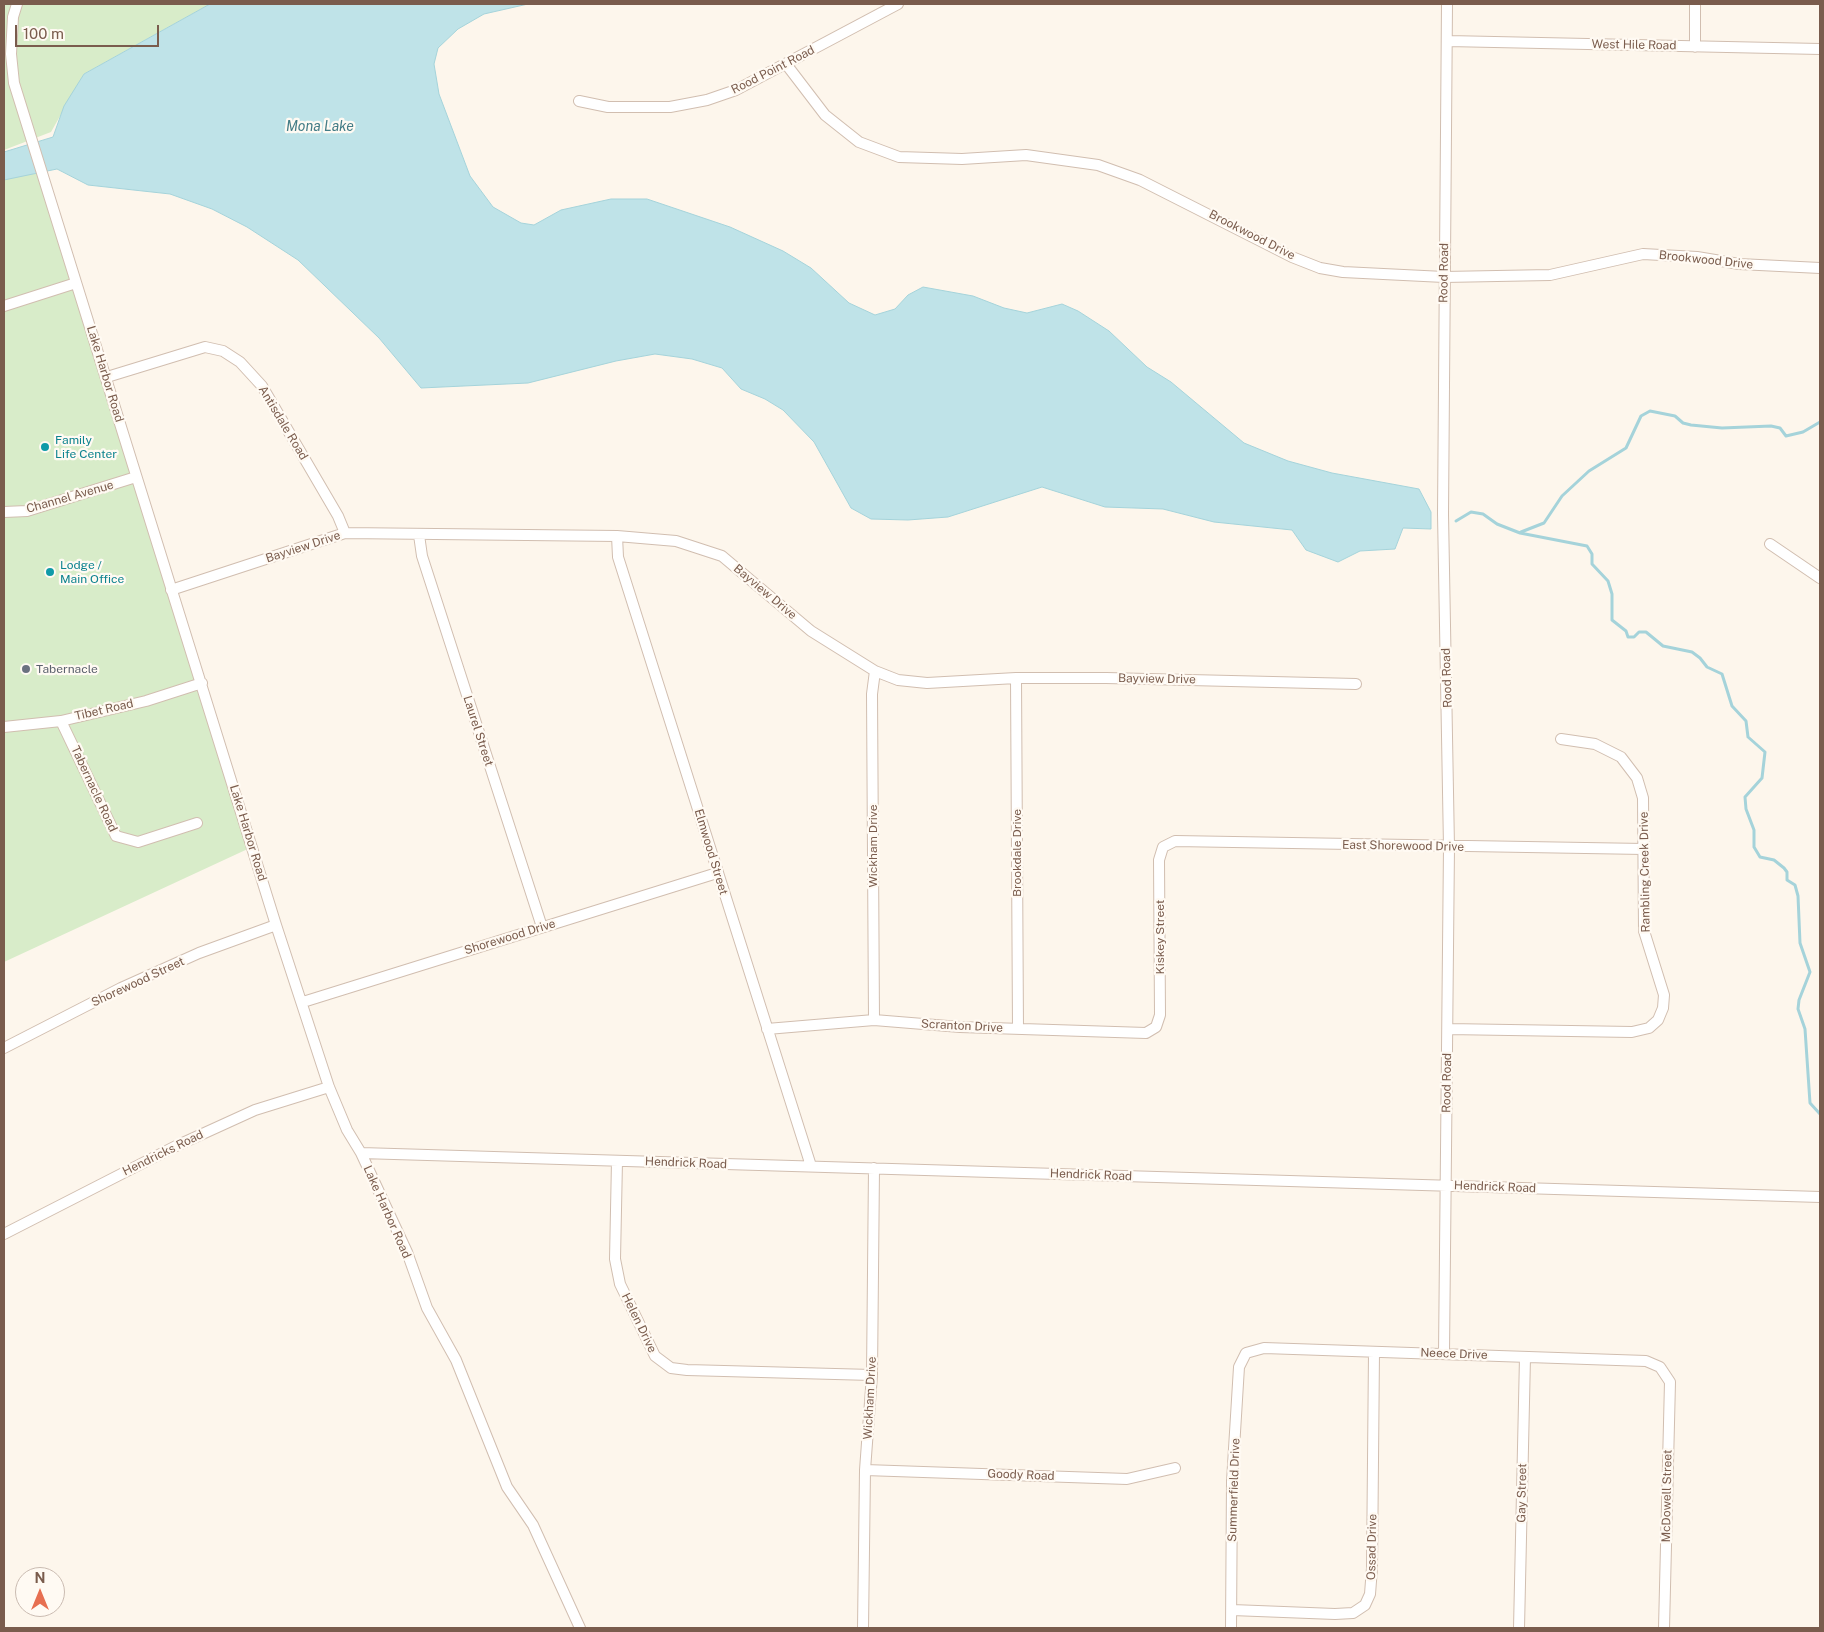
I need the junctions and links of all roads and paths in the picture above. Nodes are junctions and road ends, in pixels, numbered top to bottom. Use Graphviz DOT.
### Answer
graph roads {
  1 [pos="17,4"];
  2 [pos="898,4"];
  3 [pos="1447,4"];
  4 [pos="1695,4"];
  5 [pos="1448,40"];
  6 [pos="1695,47"];
  7 [pos="1820,49"];
  8 [pos="786,64"];
  9 [pos="579,101"];
  10 [pos="1820,268"];
  11 [pos="1444,277"];
  12 [pos="76,283"];
  13 [pos="4,306"];
  14 [pos="107,377"];
  15 [pos="136,477"];
  16 [pos="4,512"];
  17 [pos="345,533"];
  18 [pos="419,535"];
  19 [pos="616,536"];
  20 [pos="1770,544"];
  21 [pos="1820,578"];
  22 [pos="171,590"];
  23 [pos="875,671"];
  24 [pos="1016,678"];
  25 [pos="202,683"];
  26 [pos="1356,684"];
  27 [pos="61,721"];
  28 [pos="4,727"];
  29 [pos="1561,739"];
  30 [pos="197,823"];
  31 [pos="1163,847"];
  32 [pos="1449,847"];
  33 [pos="1644,849"];
  34 [pos="717,872"];
  35 [pos="276,925"];
  36 [pos="542,926"];
  37 [pos="303,1002"];
  38 [pos="874,1020"];
  39 [pos="1156,1027"];
  40 [pos="767,1028"];
  41 [pos="1018,1029"];
  42 [pos="1448,1029"];
  43 [pos="4,1048"];
  44 [pos="329,1087"];
  45 [pos="361,1153"];
  46 [pos="617,1160"];
  47 [pos="810,1166"];
  48 [pos="874,1168"];
  49 [pos="1445,1185"];
  50 [pos="1820,1197"];
  51 [pos="4,1234"];
  52 [pos="1374,1352"];
  53 [pos="1246,1353"];
  54 [pos="1444,1353"];
  55 [pos="1525,1357"];
  56 [pos="1660,1367"];
  57 [pos="872,1375"];
  58 [pos="1175,1468"];
  59 [pos="866,1470"];
  60 [pos="1232,1610"];
  61 [pos="580,1628"];
  62 [pos="863,1628"];
  63 [pos="1231,1628"];
  64 [pos="1519,1628"];
  65 [pos="1664,1628"];
  1 -- 12 [label="street, Lake Harbor Road"];
  2 -- 8 [label="street, Rood Point Road"];
  3 -- 5 [label="street, Rood Road"];
  4 -- 6 [label="street"];
  5 -- 6 [label="street, West Hile Road"];
  5 -- 11 [label="street, Rood Road"];
  6 -- 7 [label="street, West Hile Road"];
  8 -- 9 [label="street, Rood Point Road"];
  8 -- 11 [label="street, Brookwood Drive"];
  10 -- 11 [label="street, Brookwood Drive"];
  11 -- 32 [label="street, Rood Road"];
  12 -- 13 [label="street"];
  12 -- 14 [label="street, Lake Harbor Road"];
  14 -- 15 [label="street, Lake Harbor Road"];
  14 -- 17 [label="street, Antisdale Road"];
  15 -- 16 [label="street, Channel Avenue"];
  15 -- 22 [label="street, Lake Harbor Road"];
  17 -- 18 [label="street, Bayview Drive"];
  17 -- 22 [label="street, Bayview Drive"];
  18 -- 19 [label="street, Bayview Drive"];
  18 -- 36 [label="street, Laurel Street"];
  19 -- 23 [label="street, Bayview Drive"];
  19 -- 34 [label="street, Elmwood Street"];
  20 -- 21 [label="street"];
  22 -- 25 [label="street, Lake Harbor Road"];
  23 -- 24 [label="street, Bayview Drive"];
  23 -- 38 [label="street, Wickham Drive"];
  24 -- 26 [label="street, Bayview Drive"];
  24 -- 41 [label="street, Brookdale Drive"];
  25 -- 27 [label="street, Tibet Road"];
  25 -- 35 [label="street, Lake Harbor Road"];
  27 -- 28 [label="street, Tibet Road"];
  27 -- 30 [label="street, Tabernacle Road"];
  29 -- 33 [label="street, Rambling Creek Drive"];
  31 -- 32 [label="street, East Shorewood Drive"];
  31 -- 39 [label="street, Kiskey Street"];
  32 -- 33 [label="street, East Shorewood Drive"];
  32 -- 42 [label="street, Rood Road"];
  33 -- 42 [label="street, Rambling Creek Drive"];
  34 -- 36 [label="street, Shorewood Drive"];
  34 -- 40 [label="street, Elmwood Street"];
  35 -- 37 [label="street, Lake Harbor Road"];
  35 -- 43 [label="street, Shorewood Street"];
  36 -- 37 [label="street, Shorewood Drive"];
  37 -- 44 [label="street, Lake Harbor Road"];
  38 -- 40 [label="street, Scranton Drive"];
  38 -- 41 [label="street, Scranton Drive"];
  39 -- 41 [label="street, Scranton Drive"];
  40 -- 47 [label="street, Elmwood Street"];
  42 -- 49 [label="street, Rood Road"];
  44 -- 45 [label="street, Lake Harbor Road"];
  44 -- 51 [label="street, Hendricks Road"];
  45 -- 46 [label="street, Hendrick Road"];
  45 -- 61 [label="street, Lake Harbor Road"];
  46 -- 47 [label="street, Hendrick Road"];
  46 -- 57 [label="street, Helen Drive"];
  47 -- 48 [label="street, Hendrick Road"];
  48 -- 49 [label="street, Hendrick Road"];
  48 -- 57 [label="street, Wickham Drive"];
  49 -- 50 [label="street, Hendrick Road"];
  49 -- 54 [label="street, Rood Road"];
  52 -- 53 [label="street, Neece Drive"];
  52 -- 54 [label="street, Neece Drive"];
  52 -- 60 [label="street, Ossad Drive"];
  53 -- 60 [label="street, Summerfield Drive"];
  54 -- 55 [label="street, Neece Drive"];
  55 -- 56 [label="street, Neece Drive"];
  55 -- 64 [label="street, Gay Street"];
  56 -- 65 [label="street, McDowell Street"];
  57 -- 59 [label="street, Wickham Drive"];
  58 -- 59 [label="street, Goody Road"];
  59 -- 62 [label="street, Wickham Drive"];
  60 -- 63 [label="street, Summerfield Drive"];
}
